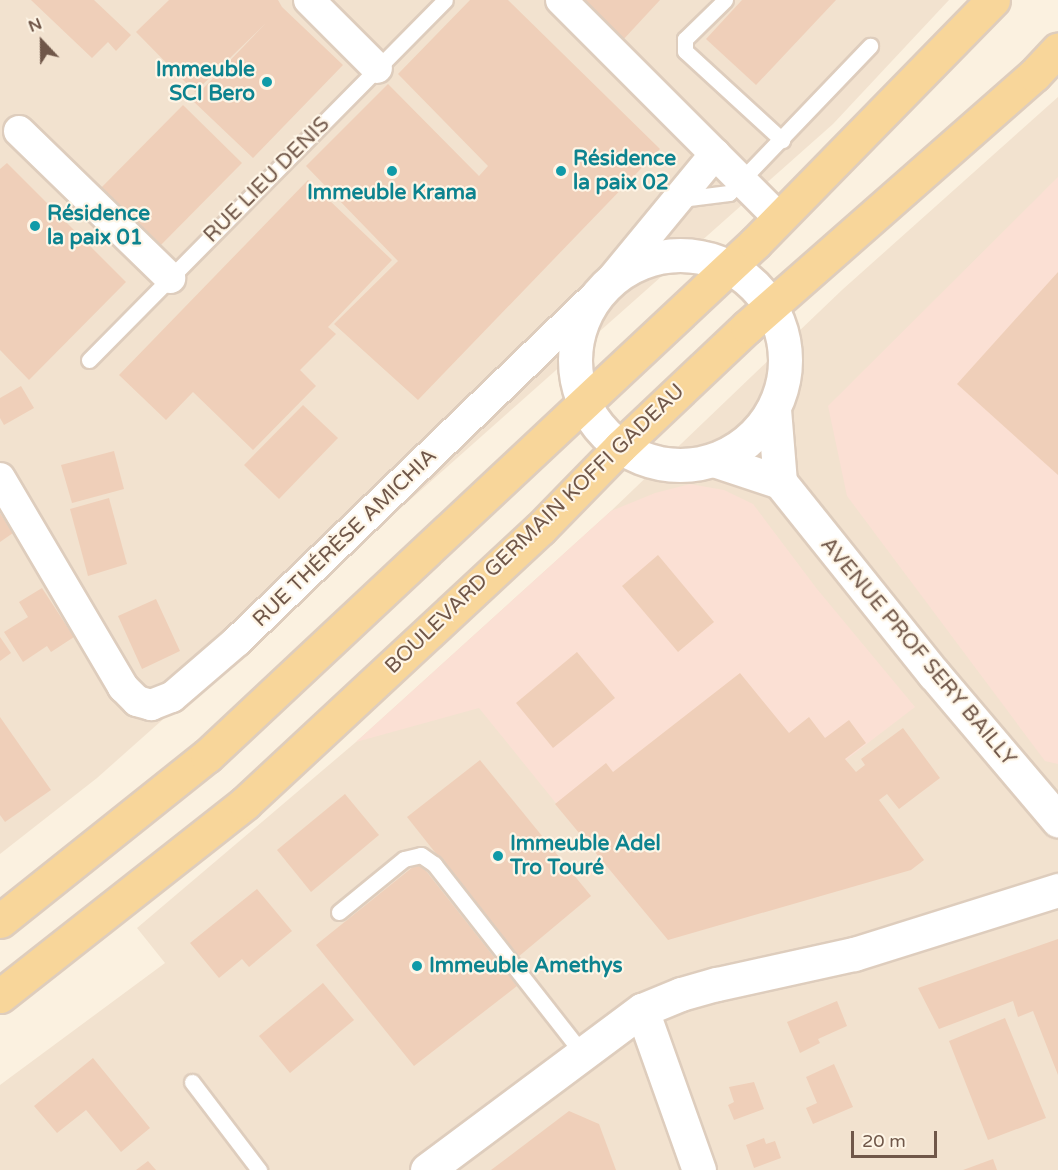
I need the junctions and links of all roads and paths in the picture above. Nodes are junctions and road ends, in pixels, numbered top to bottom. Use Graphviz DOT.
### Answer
graph roads {
  1 [pos="309,0"];
  2 [pos="445,0"];
  3 [pos="561,0"];
  4 [pos="725,0"];
  5 [pos="993,0"];
  6 [pos="870,46"];
  7 [pos="1058,49"];
  8 [pos="377,68"];
  9 [pos="19,131"];
  10 [pos="782,140"];
  11 [pos="715,154"];
  12 [pos="678,200"];
  13 [pos="779,218"];
  14 [pos="730,266"];
  15 [pos="170,278"];
  16 [pos="607,285"];
  17 [pos="770,306"];
  18 [pos="89,360"];
  19 [pos="583,401"];
  20 [pos="774,409"];
  21 [pos="620,447"];
  22 [pos="714,460"];
  23 [pos="0,478"];
  24 [pos="780,482"];
  25 [pos="1058,820"];
  26 [pos="1058,890"];
  27 [pos="339,912"];
  28 [pos="0,921"];
  29 [pos="0,996"];
  30 [pos="642,1010"];
  31 [pos="584,1054"];
  32 [pos="192,1083"];
  33 [pos="258,1170"];
  34 [pos="427,1170"];
  35 [pos="699,1170"];
  1 -- 8 [label="street"];
  2 -- 8 [label="lane, RUE LIEU DENIS"];
  3 -- 11 [label="street"];
  4 -- 10 [label="lane"];
  5 -- 13 [label="main road"];
  6 -- 10 [label="lane"];
  7 -- 17 [label="main road, BOULEVARD GERMAIN KOFFI GADEAU"];
  8 -- 15 [label="lane, RUE LIEU DENIS"];
  9 -- 15 [label="street"];
  10 -- 12 [label="lane"];
  11 -- 12 [label="street, RUE THÉRÈSE AMICHIA"];
  11 -- 13 [label="street"];
  12 -- 16 [label="street, RUE THÉRÈSE AMICHIA"];
  13 -- 14 [label="main road"];
  14 -- 16 [label="street"];
  14 -- 17 [label="street"];
  14 -- 19 [label="main road"];
  15 -- 18 [label="lane, RUE LIEU DENIS"];
  16 -- 19 [label="street"];
  16 -- 23 [label="street, RUE THÉRÈSE AMICHIA"];
  17 -- 20 [label="street"];
  17 -- 21 [label="main road, BOULEVARD GERMAIN KOFFI GADEAU"];
  19 -- 21 [label="street"];
  19 -- 28 [label="main road"];
  20 -- 22 [label="street"];
  20 -- 24 [label="street"];
  21 -- 22 [label="street"];
  21 -- 29 [label="main road, BOULEVARD GERMAIN KOFFI GADEAU"];
  22 -- 24 [label="street"];
  24 -- 25 [label="street, AVENUE PROF SERY BAILLY"];
  26 -- 30 [label="street"];
  27 -- 31 [label="lane"];
  30 -- 31 [label="street"];
  30 -- 35 [label="street"];
  31 -- 34 [label="street"];
  32 -- 33 [label="lane"];
}
